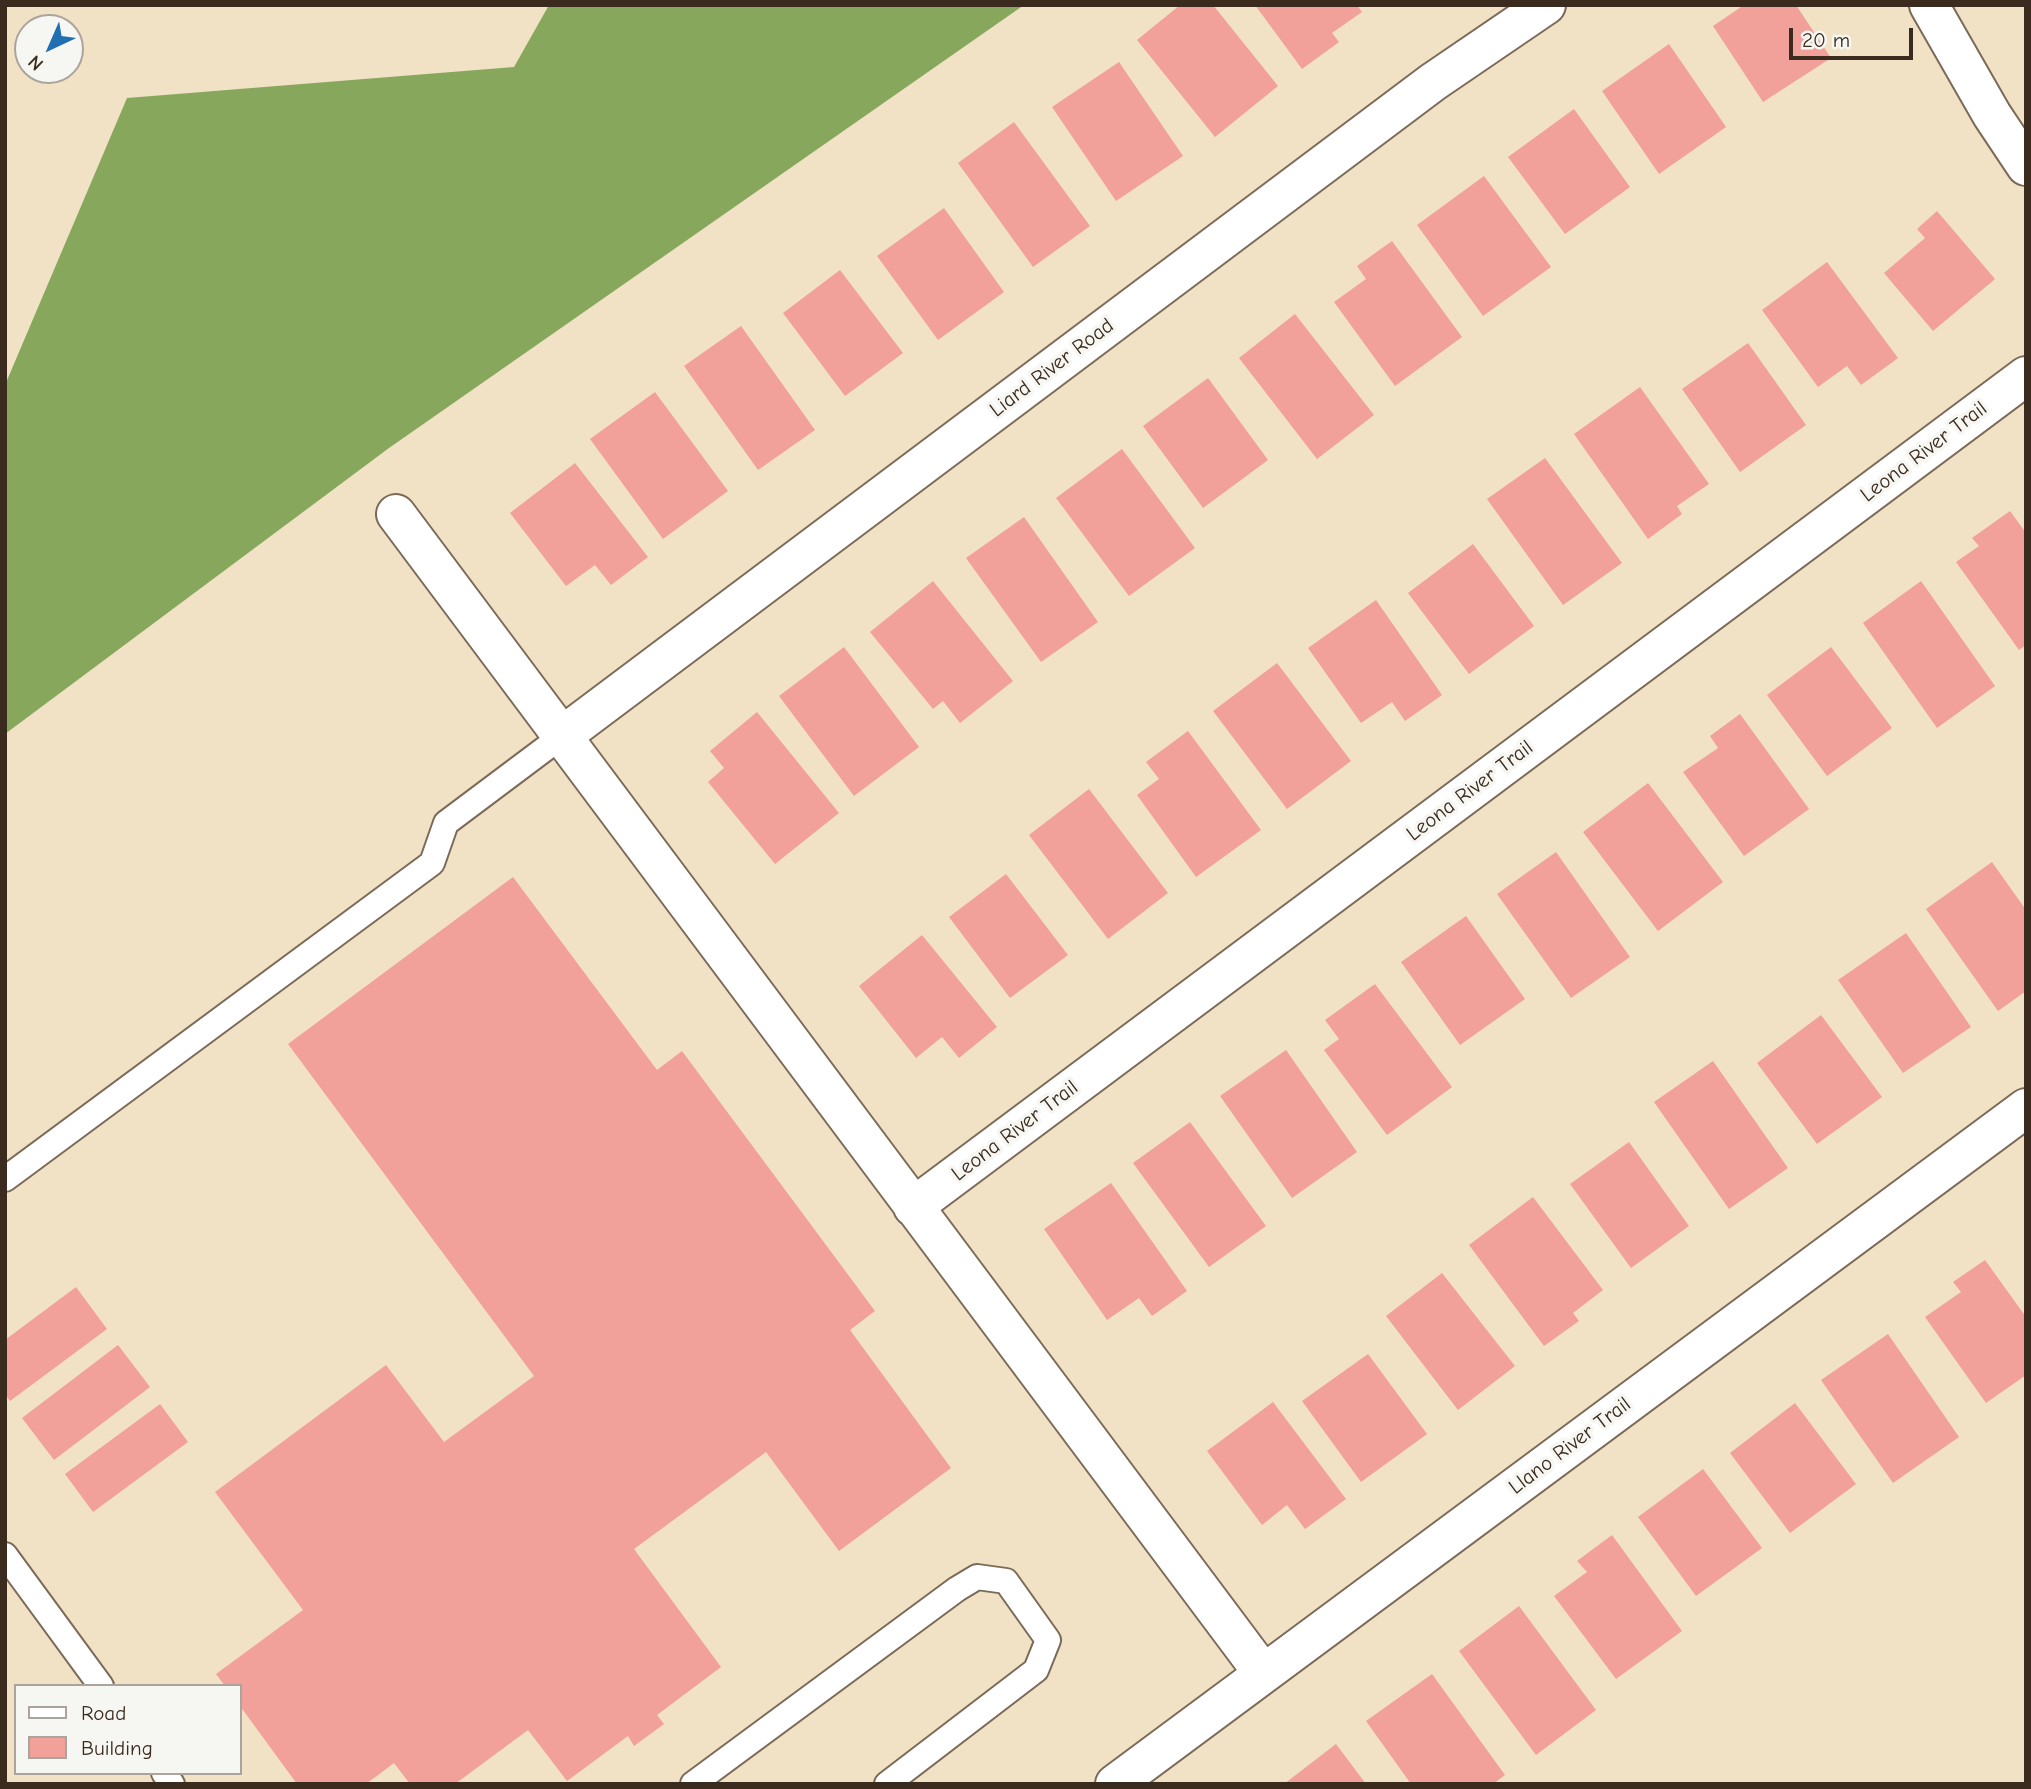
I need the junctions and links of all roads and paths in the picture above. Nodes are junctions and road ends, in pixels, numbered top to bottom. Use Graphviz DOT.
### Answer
graph roads {
  1 [pos="1546,5"];
  2 [pos="1929,5"];
  3 [pos="2026,166"];
  4 [pos="2026,376"];
  5 [pos="396,514"];
  6 [pos="562,736"];
  7 [pos="2026,1108"];
  8 [pos="5,1179"];
  9 [pos="914,1207"];
  10 [pos="5,1555"];
  11 [pos="1263,1673"];
  12 [pos="99,1684"];
  13 [pos="693,1784"];
  14 [pos="887,1784"];
  15 [pos="1115,1784"];
  1 -- 6 [label="street, Liard River Road"];
  2 -- 3 [label="street"];
  4 -- 9 [label="street, Leona River Trail"];
  5 -- 6 [label="street"];
  6 -- 8 [label="lane"];
  6 -- 9 [label="street"];
  7 -- 11 [label="street, Llano River Trail"];
  9 -- 11 [label="street"];
  10 -- 12 [label="lane"];
  11 -- 15 [label="street, Llano River Trail"];
  13 -- 14 [label="lane"];
}
